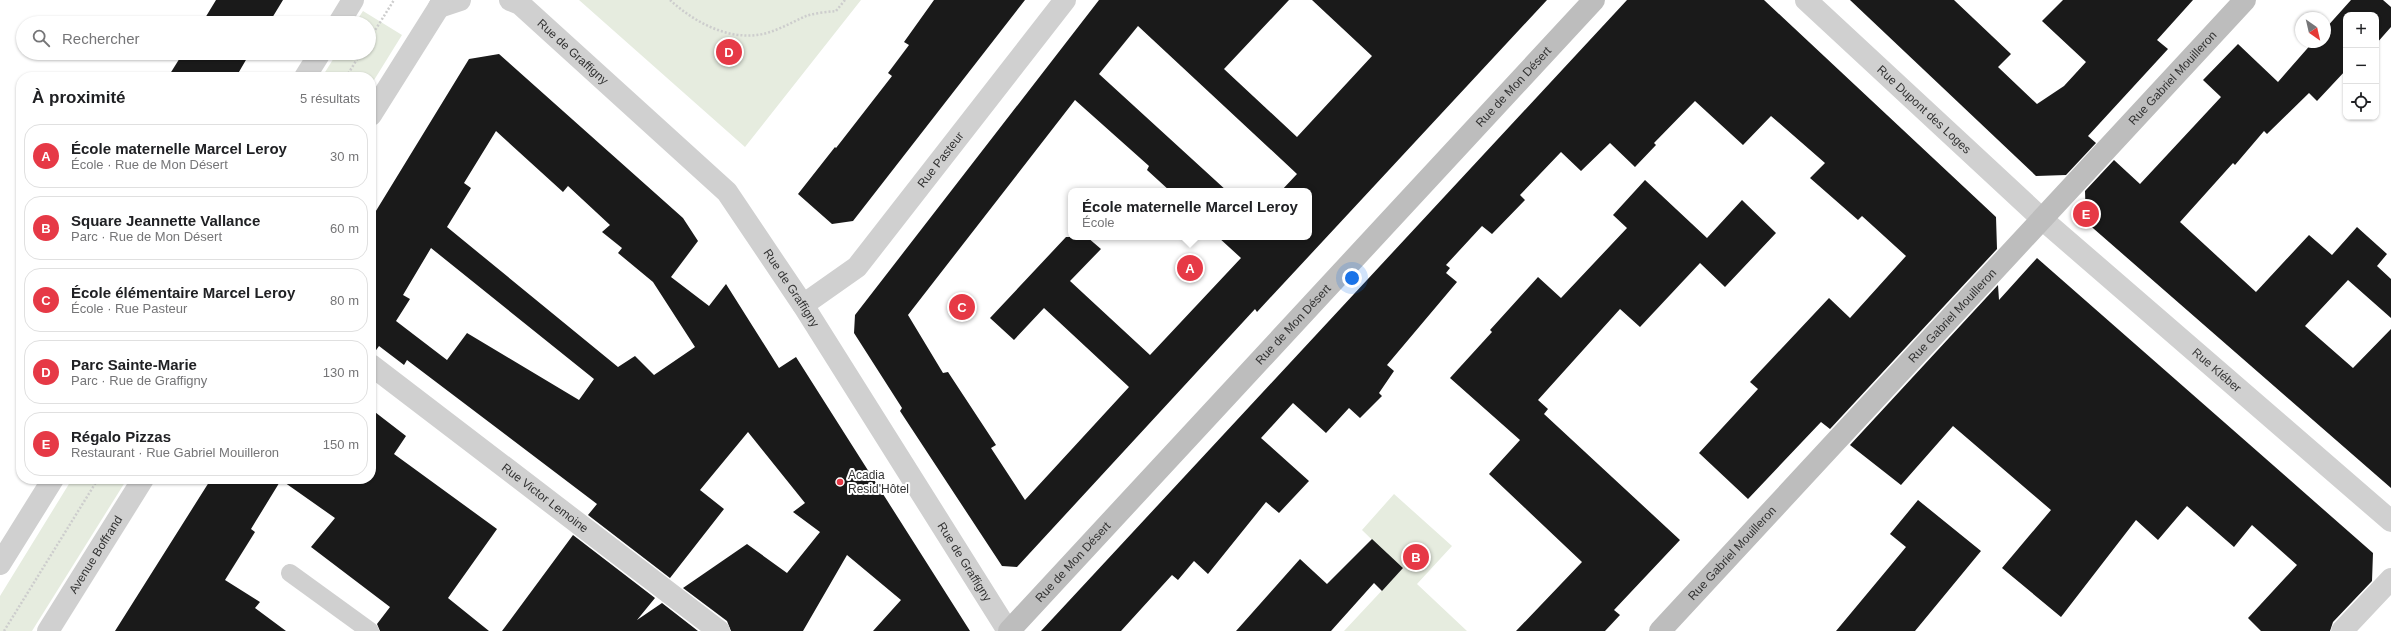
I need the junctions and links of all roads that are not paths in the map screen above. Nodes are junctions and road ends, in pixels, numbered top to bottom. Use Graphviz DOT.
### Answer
graph roads {
  1 [pos="353,0"];
  2 [pos="460,0"];
  3 [pos="510,0"];
  4 [pos="1065,0"];
  5 [pos="1594,0"];
  6 [pos="1806,0"];
  7 [pos="2245,0"];
  8 [pos="433,4"];
  9 [pos="343,16"];
  10 [pos="316,60"];
  11 [pos="308,72"];
  12 [pos="376,106"];
  13 [pos="2042,219"];
  14 [pos="803,305"];
  15 [pos="376,369"];
  16 [pos="50,484"];
  17 [pos="140,484"];
  18 [pos="2391,521"];
  19 [pos="0,564"];
  20 [pos="290,573"];
  21 [pos="2391,579"];
  22 [pos="48,631"];
  23 [pos="370,631"];
  24 [pos="719,631"];
  25 [pos="1009,631"];
  26 [pos="1660,631"];
  27 [pos="2342,631"];
  1 -- 9 [label="street"];
  2 -- 8 [label="street"];
  3 -- 14 [label="street, Rue de Graffigny"];
  4 -- 14 [label="street, Rue Pasteur"];
  5 -- 25 [label="main road, Rue de Mon Désert"];
  6 -- 13 [label="street, Rue Dupont des Loges"];
  7 -- 13 [label="main road, Rue Gabriel Mouilleron"];
  8 -- 12 [label="street"];
  10 -- 11 [label="street"];
  13 -- 18 [label="street, Rue Kléber"];
  13 -- 26 [label="main road, Rue Gabriel Mouilleron"];
  14 -- 25 [label="street, Rue de Graffigny"];
  15 -- 24 [label="street, Rue Victor Lemoine"];
  16 -- 19 [label="street"];
  17 -- 22 [label="street, Avenue Boffrand"];
  20 -- 23 [label="lane"];
  21 -- 27 [label="street"];
}
